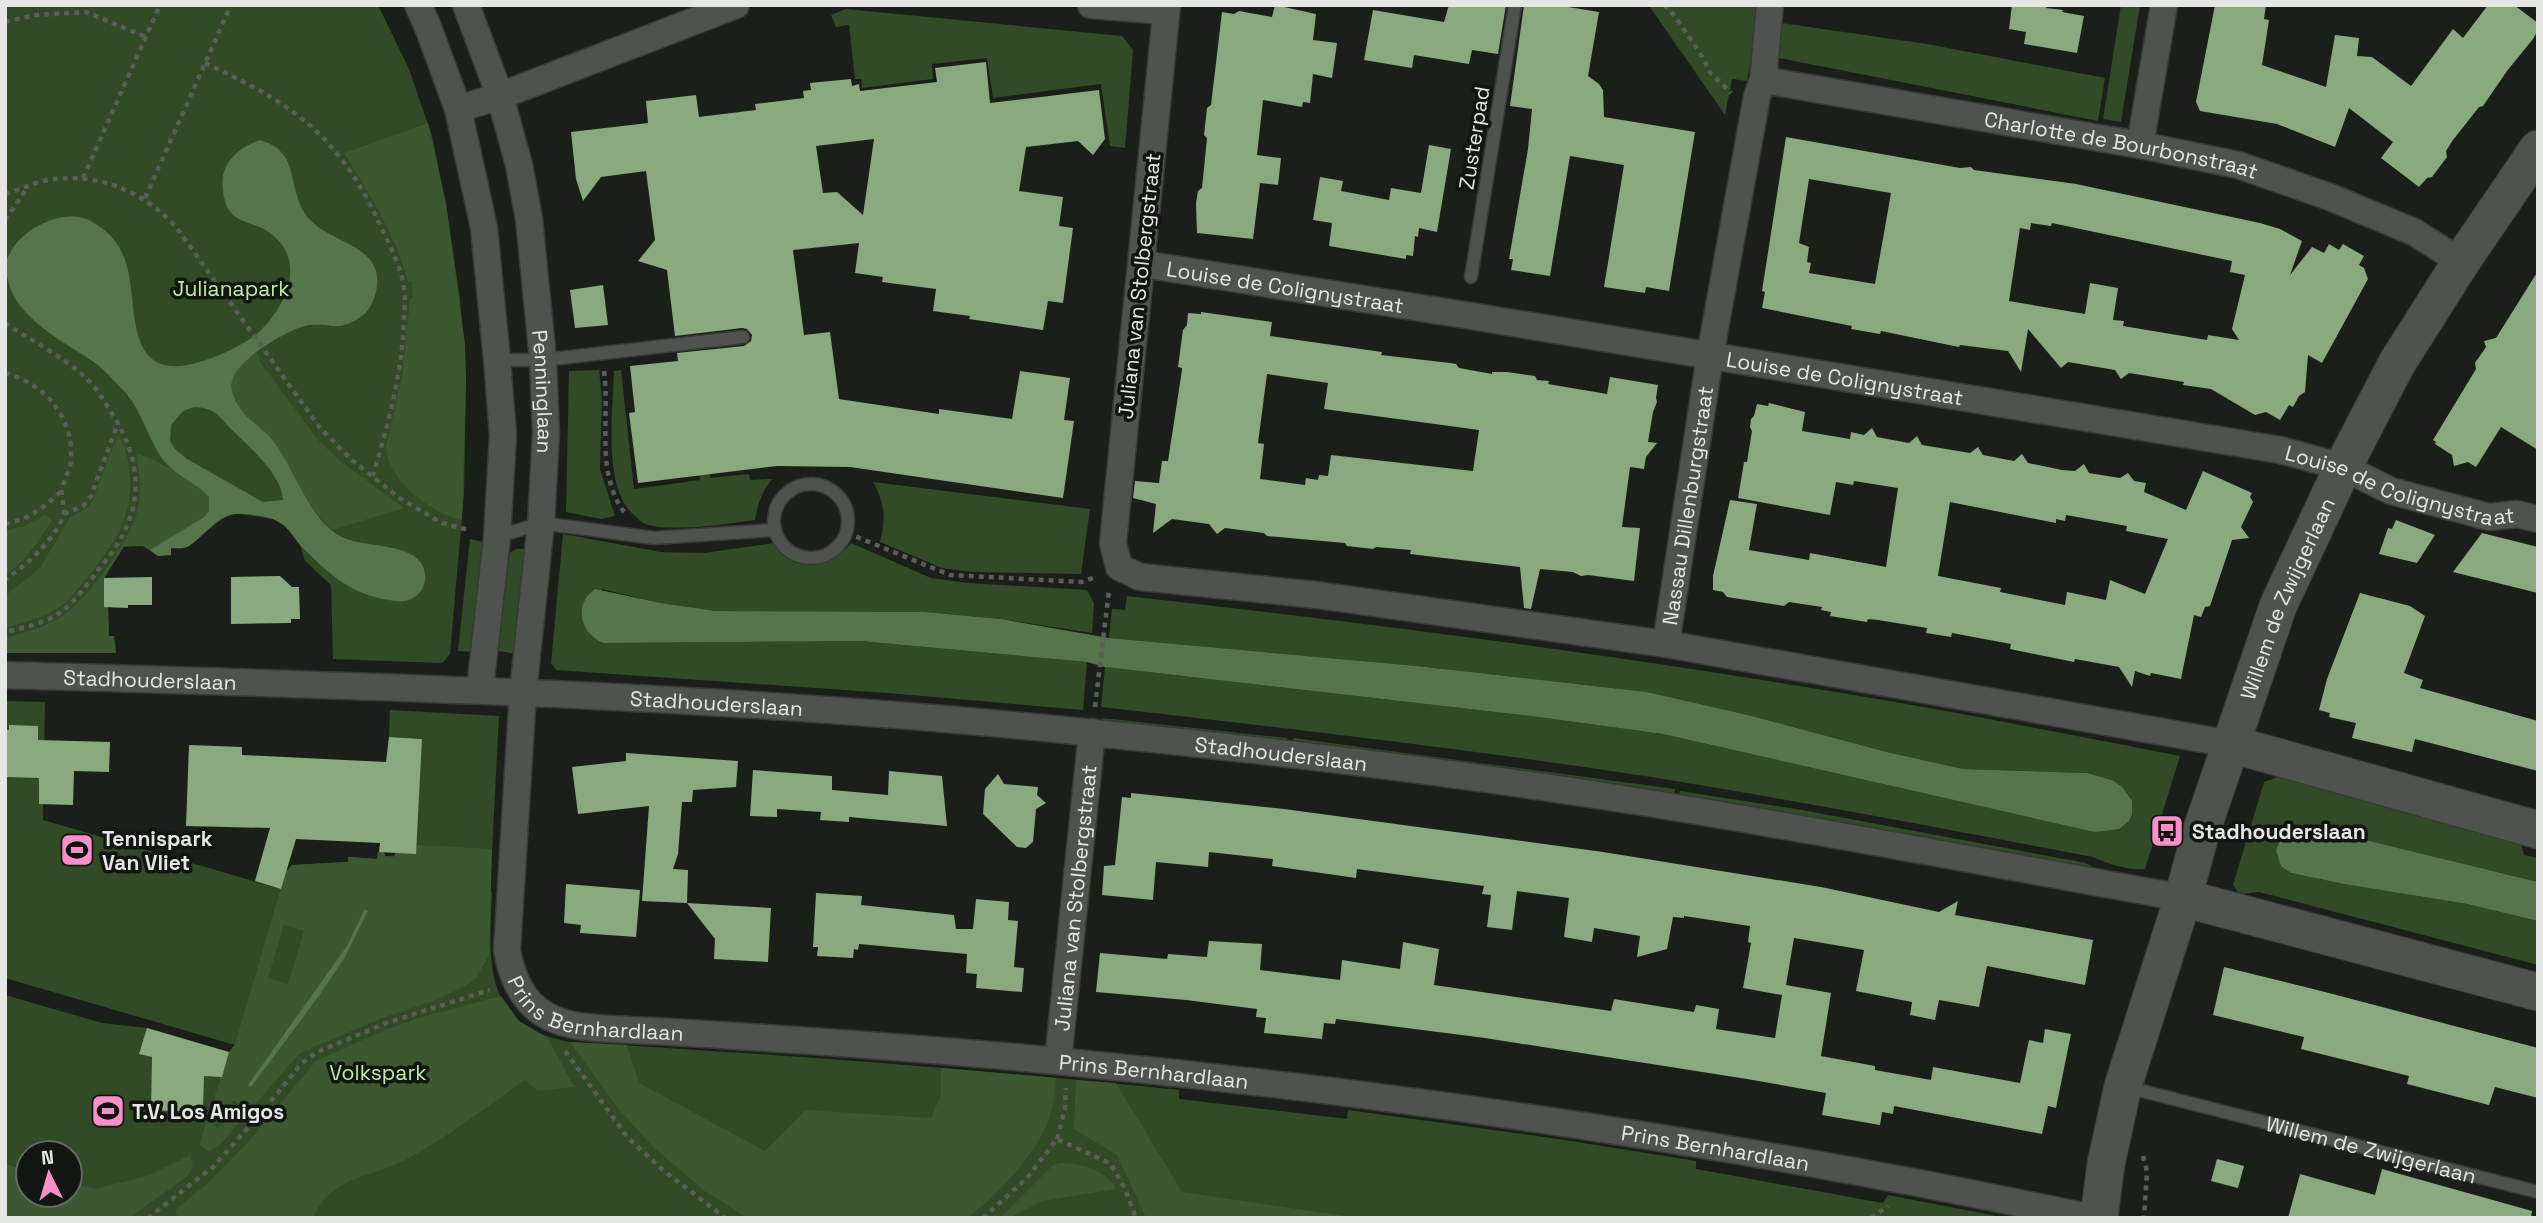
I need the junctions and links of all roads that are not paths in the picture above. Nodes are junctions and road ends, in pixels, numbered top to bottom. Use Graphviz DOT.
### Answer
graph roads {
  1 [pos="418,5"];
  2 [pos="466,5"];
  3 [pos="736,5"];
  4 [pos="1091,5"];
  5 [pos="1515,5"];
  6 [pos="1770,5"];
  7 [pos="2164,5"];
  8 [pos="1166,8"];
  9 [pos="1760,88"];
  10 [pos="500,96"];
  11 [pos="458,109"];
  12 [pos="2140,145"];
  13 [pos="2538,149"];
  14 [pos="2461,262"];
  15 [pos="1142,264"];
  16 [pos="1471,276"];
  17 [pos="743,337"];
  18 [pos="1710,356"];
  19 [pos="497,360"];
  20 [pos="543,360"];
  21 [pos="2343,467"];
  22 [pos="2538,519"];
  23 [pos="541,523"];
  24 [pos="775,530"];
  25 [pos="497,537"];
  26 [pos="1666,644"];
  27 [pos="5,675"];
  28 [pos="480,689"];
  29 [pos="523,692"];
  30 [pos="1092,733"];
  31 [pos="2231,744"];
  32 [pos="2538,830"];
  33 [pos="2183,898"];
  34 [pos="2538,992"];
  35 [pos="1058,1061"];
  36 [pos="2123,1086"];
  37 [pos="2538,1192"];
  38 [pos="2092,1218"];
  39 [pos="2099,1218"];
  1 -- 11 [label="street, Penninglaan"];
  2 -- 10 [label="street, Penninglaan"];
  3 -- 10 [label="street"];
  4 -- 8 [label="street"];
  5 -- 16 [label="lane, Zusterpad"];
  6 -- 9 [label="street, Nassau Dillenburgstraat"];
  7 -- 12 [label="street"];
  8 -- 15 [label="street, Juliana van Stolbergstraat"];
  9 -- 12 [label="street, Charlotte de Bourbonstraat"];
  9 -- 18 [label="street, Nassau Dillenburgstraat"];
  10 -- 11 [label="street"];
  10 -- 20 [label="street, Penninglaan"];
  11 -- 19 [label="street, Penninglaan"];
  12 -- 14 [label="street, Charlotte de Bourbonstraat"];
  13 -- 14 [label="street, Willem de Zwijgerlaan"];
  14 -- 21 [label="street, Willem de Zwijgerlaan"];
  15 -- 18 [label="street, Louise de Colignystraat"];
  15 -- 26 [label="street, Juliana van Stolbergstraat"];
  17 -- 20 [label="lane"];
  18 -- 21 [label="street, Louise de Colignystraat"];
  18 -- 26 [label="street, Nassau Dillenburgstraat"];
  19 -- 20 [label="lane"];
  19 -- 25 [label="street, Penninglaan"];
  20 -- 23 [label="street, Penninglaan"];
  21 -- 22 [label="street, Louise de Colignystraat"];
  21 -- 31 [label="street, Willem de Zwijgerlaan"];
  23 -- 24 [label="lane"];
  23 -- 25 [label="lane"];
  23 -- 29 [label="street, Penninglaan"];
  24 -- 24 [label="lane"];
  25 -- 28 [label="street, Penninglaan"];
  26 -- 31 [label="street"];
  27 -- 28 [label="street, Stadhouderslaan"];
  28 -- 29 [label="street, Stadhouderslaan"];
  29 -- 30 [label="street, Stadhouderslaan"];
  29 -- 35 [label="street, Prins Bernhardlaan"];
  30 -- 33 [label="street, Stadhouderslaan"];
  30 -- 35 [label="street, Juliana van Stolbergstraat"];
  31 -- 32 [label="street"];
  31 -- 33 [label="street, Willem de Zwijgerlaan"];
  33 -- 34 [label="street, Stadhouderslaan"];
  33 -- 36 [label="street, Willem de Zwijgerlaan"];
  35 -- 38 [label="street, Prins Bernhardlaan"];
  36 -- 37 [label="lane, Willem de Zwijgerlaan"];
  36 -- 39 [label="street, Willem de Zwijgerlaan"];
}
